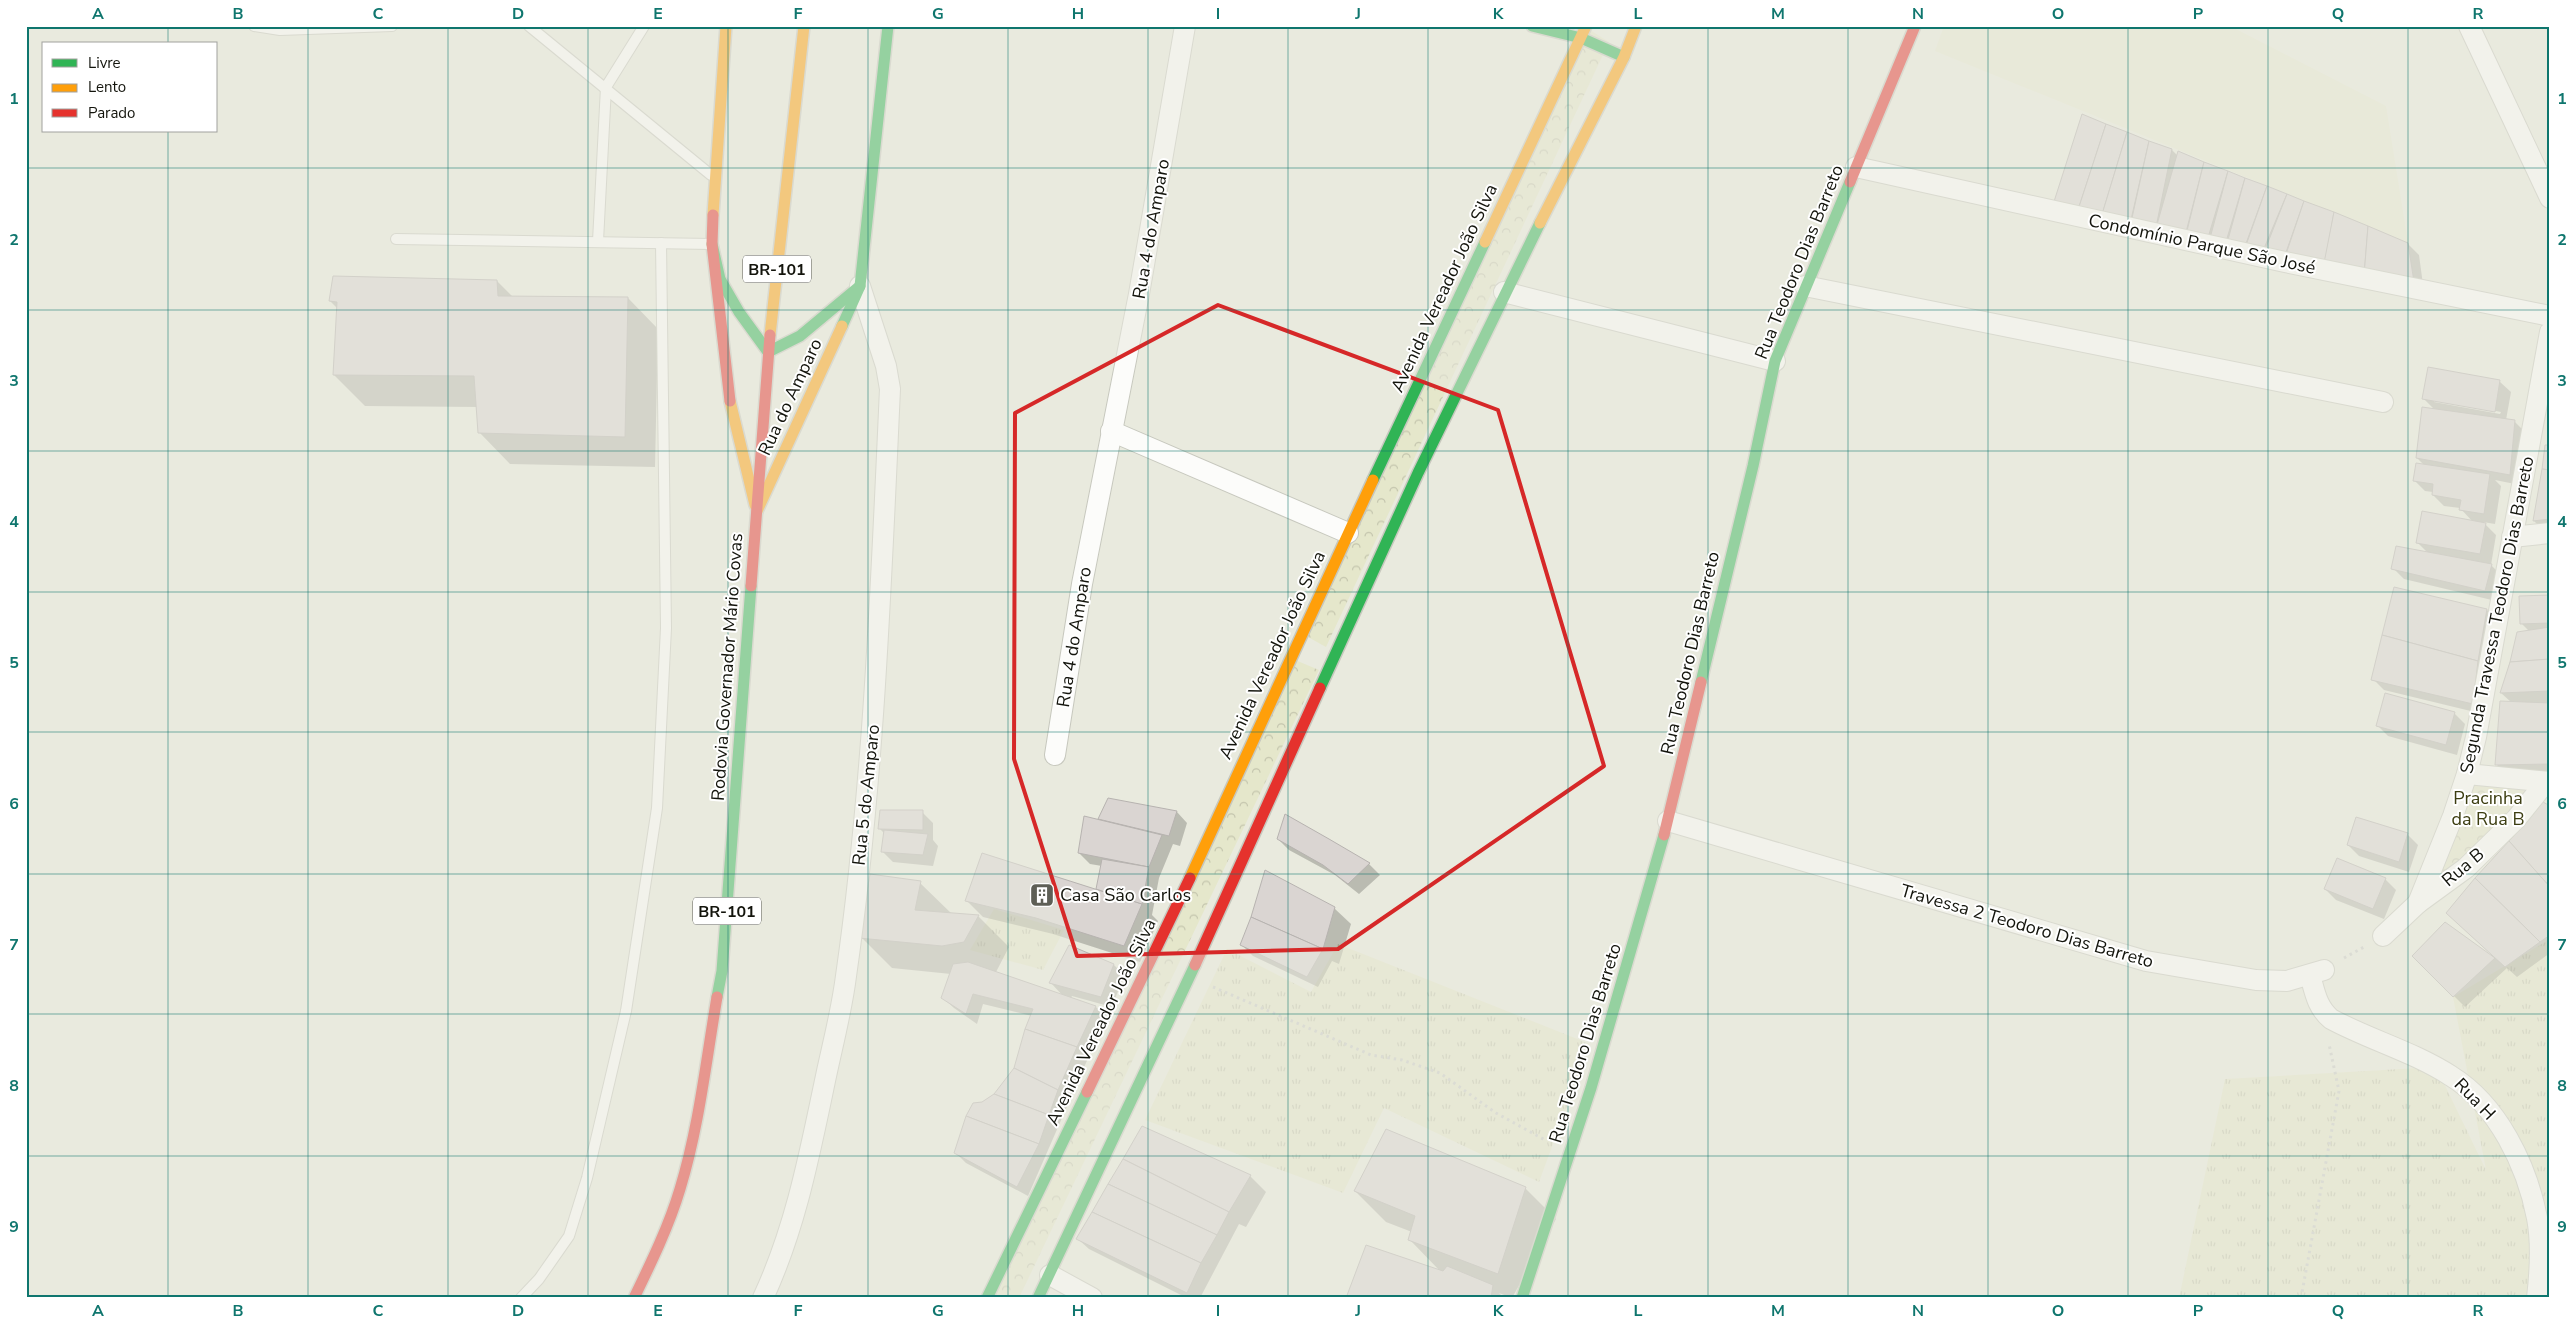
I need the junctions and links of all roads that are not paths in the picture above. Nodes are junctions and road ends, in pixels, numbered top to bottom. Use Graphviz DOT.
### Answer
graph roads {
  1 [pos="254,26"];
  2 [pos="392,26"];
  3 [pos="529,26"];
  4 [pos="644,26"];
  5 [pos="726,26"];
  6 [pos="804,26"];
  7 [pos="888,26"];
  8 [pos="1184,26"];
  9 [pos="1532,26"];
  10 [pos="1586,26"];
  11 [pos="1636,26"];
  12 [pos="1915,26"];
  13 [pos="2469,26"];
  14 [pos="1581,38"];
  15 [pos="1624,57"];
  16 [pos="606,87"];
  17 [pos="1856,167"];
  18 [pos="714,177"];
  19 [pos="2550,198"];
  20 [pos="396,239"];
  21 [pos="598,241"];
  22 [pos="661,243"];
  23 [pos="712,244"];
  24 [pos="860,286"];
  25 [pos="1805,286"];
  26 [pos="1504,292"];
  27 [pos="2550,316"];
  28 [pos="2550,332"];
  29 [pos="768,352"];
  30 [pos="1775,361"];
  31 [pos="2383,402"];
  32 [pos="1112,430"];
  33 [pos="756,512"];
  34 [pos="1348,533"];
  35 [pos="2550,533"];
  36 [pos="2512,537"];
  37 [pos="1055,755"];
  38 [pos="2467,774"];
  39 [pos="2547,782"];
  40 [pos="1668,821"];
  41 [pos="2418,903"];
  42 [pos="2382,936"];
  43 [pos="2322,1011"];
  44 [pos="1050,1275"];
  45 [pos="521,1298"];
  46 [pos="634,1298"];
  47 [pos="764,1298"];
  48 [pos="987,1298"];
  49 [pos="1038,1298"];
  50 [pos="1092,1298"];
  51 [pos="1522,1298"];
  52 [pos="2536,1298"];
  1 -- 2 [label="lane"];
  3 -- 16 [label="lane"];
  4 -- 16 [label="lane"];
  5 -- 18 [label="main road"];
  6 -- 29 [label="main road, Rodovia Governador Mário Covas / BR-101"];
  7 -- 24 [label="main road, Rua do Amparo"];
  8 -- 32 [label="street, Rua 4 do Amparo"];
  9 -- 14 [label="main road"];
  10 -- 14 [label="main road, Avenida Vereador João Silva"];
  11 -- 15 [label="main road"];
  12 -- 17 [label="main road, Rua Teodoro Dias Barreto"];
  13 -- 19 [label="street"];
  14 -- 15 [label="main road"];
  14 -- 34 [label="main road, Avenida Vereador João Silva"];
  15 -- 26 [label="main road"];
  16 -- 18 [label="lane"];
  16 -- 21 [label="lane"];
  17 -- 25 [label="main road, Rua Teodoro Dias Barreto"];
  17 -- 27 [label="street, Condomínio Parque São José"];
  18 -- 23 [label="main road"];
  20 -- 21 [label="lane"];
  21 -- 22 [label="lane"];
  22 -- 23 [label="lane"];
  22 -- 45 [label="lane"];
  23 -- 29 [label="main road"];
  23 -- 33 [label="main road, Rua do Amparo"];
  24 -- 29 [label="main road"];
  24 -- 33 [label="main road, Rua do Amparo"];
  24 -- 47 [label="street, Rua 5 do Amparo"];
  25 -- 30 [label="main road, Rua Teodoro Dias Barreto"];
  25 -- 31 [label="street"];
  26 -- 30 [label="street"];
  26 -- 44 [label="main road"];
  28 -- 36 [label="street, Segunda Travessa Teodoro Dias Barreto"];
  29 -- 33 [label="main road, Rodovia Governador Mário Covas / BR-101"];
  30 -- 40 [label="main road, Rua Teodoro Dias Barreto"];
  32 -- 34 [label="street"];
  32 -- 37 [label="street, Rua 4 do Amparo"];
  33 -- 46 [label="main road, Rodovia Governador Mário Covas / BR-101"];
  34 -- 48 [label="main road, Avenida Vereador João Silva"];
  35 -- 36 [label="street"];
  36 -- 38 [label="street, Segunda Travessa Teodoro Dias Barreto"];
  38 -- 39 [label="street"];
  38 -- 41 [label="street, Segunda Travessa Teodoro Dias Barreto"];
  39 -- 41 [label="street, Rua B"];
  40 -- 43 [label="street, Travessa 2 Teodoro Dias Barreto"];
  40 -- 51 [label="main road, Rua Teodoro Dias Barreto"];
  41 -- 42 [label="street, Segunda Travessa Teodoro Dias Barreto"];
  43 -- 52 [label="street, Rua H"];
  44 -- 49 [label="main road"];
  44 -- 50 [label="street"];
}
